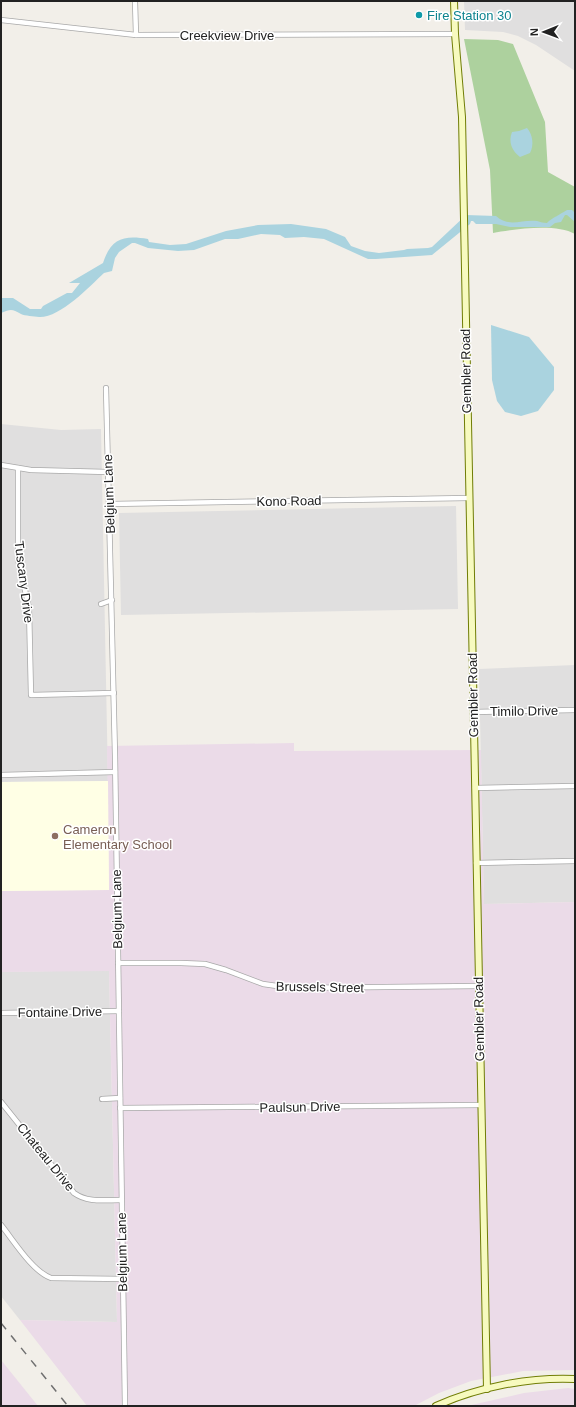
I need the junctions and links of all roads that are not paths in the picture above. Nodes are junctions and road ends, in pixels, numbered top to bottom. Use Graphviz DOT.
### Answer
graph roads {
  1 [pos="135,1"];
  2 [pos="454,1"];
  3 [pos="1,20"];
  4 [pos="455,34"];
  5 [pos="136,35"];
  6 [pos="106,388"];
  7 [pos="1,465"];
  8 [pos="18,468"];
  9 [pos="108,472"];
  10 [pos="469,498"];
  11 [pos="110,504"];
  12 [pos="112,600"];
  13 [pos="101,604"];
  14 [pos="114,694"];
  15 [pos="575,710"];
  16 [pos="473,712"];
  17 [pos="116,772"];
  18 [pos="1,775"];
  19 [pos="575,786"];
  20 [pos="475,788"];
  21 [pos="575,861"];
  22 [pos="476,863"];
  23 [pos="118,963"];
  24 [pos="478,986"];
  25 [pos="119,1011"];
  26 [pos="1,1013"];
  27 [pos="120,1098"];
  28 [pos="102,1099"];
  29 [pos="1,1102"];
  30 [pos="481,1105"];
  31 [pos="120,1108"];
  32 [pos="121,1200"];
  33 [pos="1,1225"];
  34 [pos="123,1279"];
  35 [pos="575,1378"];
  36 [pos="487,1389"];
  37 [pos="125,1406"];
  38 [pos="436,1406"];
  1 -- 5 [label="street"];
  2 -- 4 [label="main road, Gembler Road"];
  3 -- 5 [label="street, Creekview Drive"];
  4 -- 5 [label="street, Creekview Drive"];
  4 -- 10 [label="main road, Gembler Road"];
  6 -- 9 [label="street, Belgium Lane"];
  7 -- 8 [label="street"];
  8 -- 9 [label="street"];
  8 -- 14 [label="street, Tuscany Drive"];
  9 -- 11 [label="street, Belgium Lane"];
  10 -- 11 [label="street, Kono Road"];
  10 -- 16 [label="main road, Gembler Road"];
  11 -- 12 [label="street, Belgium Lane"];
  12 -- 13 [label="street"];
  12 -- 14 [label="street, Belgium Lane"];
  14 -- 17 [label="street, Belgium Lane"];
  15 -- 16 [label="street, Timilo Drive"];
  16 -- 20 [label="main road, Gembler Road"];
  17 -- 18 [label="street"];
  17 -- 23 [label="street, Belgium Lane"];
  19 -- 20 [label="street"];
  20 -- 22 [label="main road, Gembler Road"];
  21 -- 22 [label="street"];
  22 -- 24 [label="main road, Gembler Road"];
  23 -- 24 [label="street, Brussels Street"];
  23 -- 25 [label="street, Belgium Lane"];
  24 -- 30 [label="main road, Gembler Road"];
  25 -- 26 [label="street, Fontaine Drive"];
  25 -- 27 [label="street, Belgium Lane"];
  27 -- 28 [label="street"];
  27 -- 31 [label="street, Belgium Lane"];
  29 -- 32 [label="street, Chateau Drive"];
  30 -- 31 [label="street, Paulsun Drive"];
  30 -- 36 [label="main road, Gembler Road"];
  31 -- 32 [label="street, Belgium Lane"];
  32 -- 34 [label="street, Belgium Lane"];
  33 -- 34 [label="street"];
  34 -- 37 [label="street, Belgium Lane"];
  35 -- 36 [label="main road"];
  36 -- 38 [label="main road"];
}
